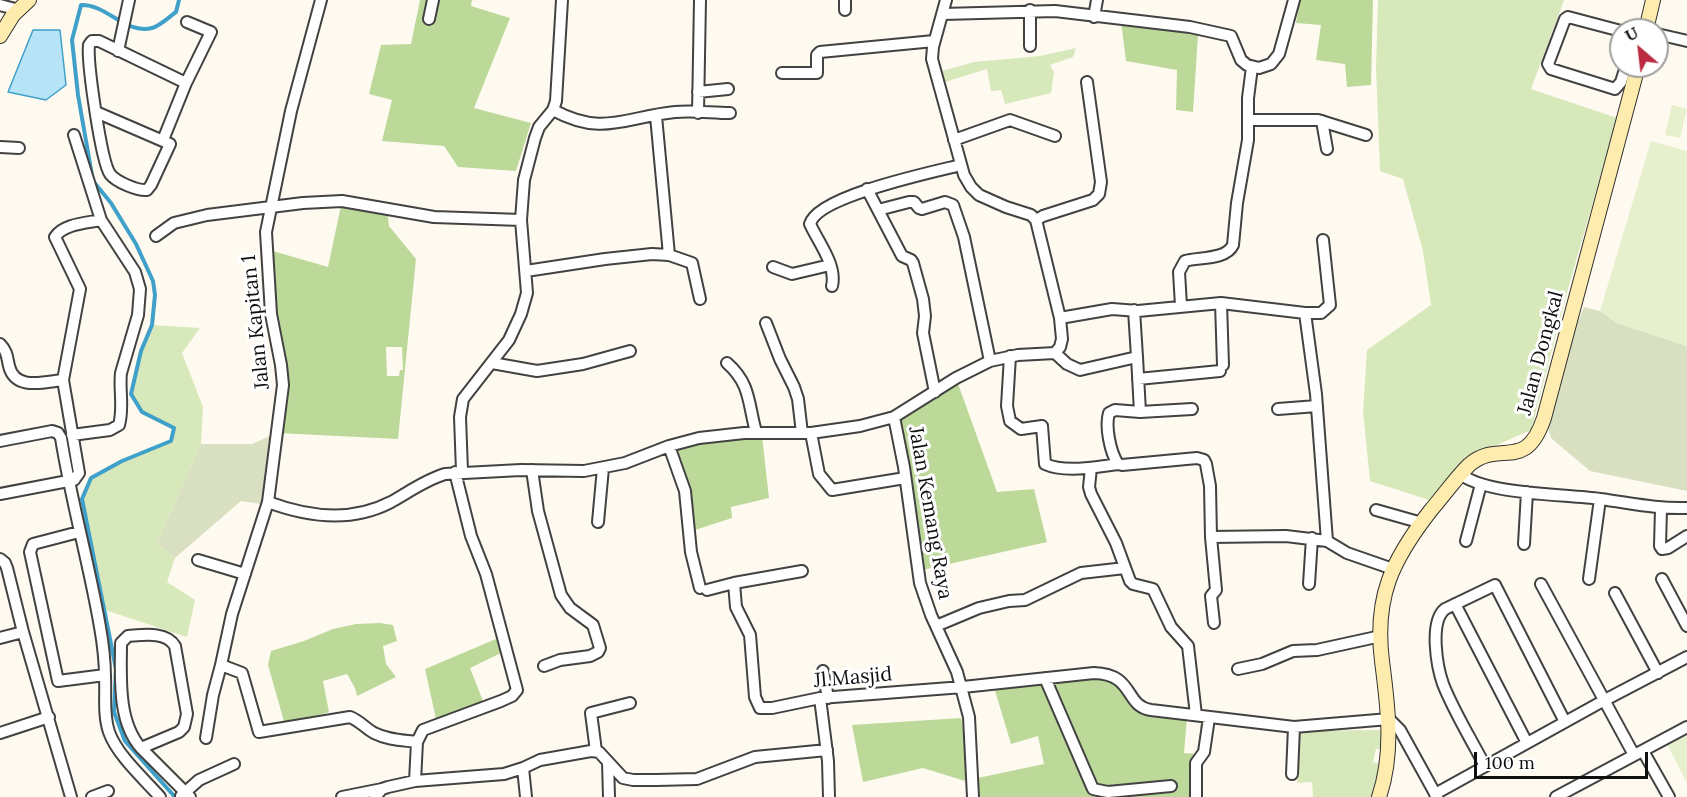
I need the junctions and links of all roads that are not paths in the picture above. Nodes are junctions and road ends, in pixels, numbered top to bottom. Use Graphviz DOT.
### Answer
graph roads {
  1 [pos="29,0"];
  2 [pos="321,0"];
  3 [pos="433,0"];
  4 [pos="562,0"];
  5 [pos="699,0"];
  6 [pos="946,0"];
  7 [pos="1097,0"];
  8 [pos="1293,0"];
  9 [pos="1653,0"];
  10 [pos="0,5"];
  11 [pos="128,5"];
  12 [pos="19,10"];
  13 [pos="1030,10"];
  14 [pos="943,14"];
  15 [pos="1094,17"];
  16 [pos="1649,18"];
  17 [pos="429,19"];
  18 [pos="187,22"];
  19 [pos="1609,28"];
  20 [pos="0,36"];
  21 [pos="1669,37"];
  22 [pos="934,40"];
  23 [pos="1687,41"];
  24 [pos="1030,46"];
  25 [pos="118,51"];
  26 [pos="1252,67"];
  27 [pos="782,73"];
  28 [pos="1624,78"];
  29 [pos="1629,78"];
  30 [pos="1087,82"];
  31 [pos="186,83"];
  32 [pos="728,89"];
  33 [pos="698,92"];
  34 [pos="553,110"];
  35 [pos="96,112"];
  36 [pos="698,113"];
  37 [pos="730,113"];
  38 [pos="656,116"];
  39 [pos="1248,120"];
  40 [pos="1322,121"];
  41 [pos="74,135"];
  42 [pos="1366,135"];
  43 [pos="1055,136"];
  44 [pos="954,140"];
  45 [pos="163,141"];
  46 [pos="0,147"];
  47 [pos="19,148"];
  48 [pos="1327,149"];
  49 [pos="961,165"];
  50 [pos="867,189"];
  51 [pos="272,206"];
  52 [pos="879,210"];
  53 [pos="101,220"];
  54 [pos="521,220"];
  55 [pos="1036,220"];
  56 [pos="156,236"];
  57 [pos="1323,240"];
  58 [pos="669,255"];
  59 [pos="830,265"];
  60 [pos="773,267"];
  61 [pos="526,271"];
  62 [pos="832,286"];
  63 [pos="700,299"];
  64 [pos="1221,303"];
  65 [pos="1181,306"];
  66 [pos="1134,310"];
  67 [pos="1305,313"];
  68 [pos="1060,318"];
  69 [pos="766,323"];
  70 [pos="0,344"];
  71 [pos="630,351"];
  72 [pos="1055,353"];
  73 [pos="1010,356"];
  74 [pos="1137,357"];
  75 [pos="990,361"];
  76 [pos="492,363"];
  77 [pos="727,363"];
  78 [pos="1138,379"];
  79 [pos="63,380"];
  80 [pos="934,392"];
  81 [pos="1317,406"];
  82 [pos="1192,408"];
  83 [pos="1278,409"];
  84 [pos="1140,412"];
  85 [pos="894,417"];
  86 [pos="756,432"];
  87 [pos="806,433"];
  88 [pos="72,435"];
  89 [pos="0,441"];
  90 [pos="669,446"];
  91 [pos="1118,464"];
  92 [pos="603,468"];
  93 [pos="1090,468"];
  94 [pos="532,470"];
  95 [pos="458,472"];
  96 [pos="1460,474"];
  97 [pos="905,478"];
  98 [pos="68,481"];
  99 [pos="1481,484"];
  100 [pos="1527,492"];
  101 [pos="0,494"];
  102 [pos="1600,499"];
  103 [pos="268,502"];
  104 [pos="1687,508"];
  105 [pos="1661,509"];
  106 [pos="1376,510"];
  107 [pos="598,522"];
  108 [pos="1422,523"];
  109 [pos="79,532"];
  110 [pos="1687,536"];
  111 [pos="1211,537"];
  112 [pos="1312,538"];
  113 [pos="1327,541"];
  114 [pos="1466,541"];
  115 [pos="1524,544"];
  116 [pos="0,559"];
  117 [pos="198,560"];
  118 [pos="1125,568"];
  119 [pos="1393,569"];
  120 [pos="802,571"];
  121 [pos="245,574"];
  122 [pos="1589,579"];
  123 [pos="1662,579"];
  124 [pos="734,583"];
  125 [pos="1309,584"];
  126 [pos="1541,584"];
  127 [pos="1615,592"];
  128 [pos="1455,604"];
  129 [pos="1214,622"];
  130 [pos="936,626"];
  131 [pos="1687,626"];
  132 [pos="23,632"];
  133 [pos="1381,636"];
  134 [pos="0,638"];
  135 [pos="1687,657"];
  136 [pos="222,665"];
  137 [pos="544,666"];
  138 [pos="1238,669"];
  139 [pos="823,671"];
  140 [pos="1658,673"];
  141 [pos="105,675"];
  142 [pos="1045,678"];
  143 [pos="963,687"];
  144 [pos="824,698"];
  145 [pos="1603,701"];
  146 [pos="630,703"];
  147 [pos="1196,715"];
  148 [pos="48,717"];
  149 [pos="1209,718"];
  150 [pos="1389,719"];
  151 [pos="1565,722"];
  152 [pos="1294,727"];
  153 [pos="1687,727"];
  154 [pos="0,733"];
  155 [pos="206,738"];
  156 [pos="417,742"];
  157 [pos="1527,743"];
  158 [pos="141,748"];
  159 [pos="827,750"];
  160 [pos="596,751"];
  161 [pos="1638,753"];
  162 [pos="608,762"];
  163 [pos="234,764"];
  164 [pos="1485,766"];
  165 [pos="523,768"];
  166 [pos="1293,774"];
  167 [pos="415,781"];
  168 [pos="1170,786"];
  169 [pos="108,791"];
  170 [pos="379,793"];
  171 [pos="186,795"];
  172 [pos="1436,795"];
  173 [pos="71,797"];
  174 [pos="92,797"];
  175 [pos="160,797"];
  176 [pos="342,797"];
  177 [pos="526,797"];
  178 [pos="609,797"];
  179 [pos="829,797"];
  180 [pos="973,797"];
  181 [pos="1196,797"];
  182 [pos="1379,797"];
  183 [pos="1556,797"];
  184 [pos="1669,797"];
  1 -- 12 [label="street"];
  2 -- 51 [label="street, Jalan Kapitan 1"];
  3 -- 17 [label="street"];
  4 -- 34 [label="street"];
  5 -- 33 [label="street"];
  6 -- 14 [label="street"];
  7 -- 15 [label="street"];
  8 -- 26 [label="street"];
  9 -- 16 [label="street"];
  10 -- 12 [label="street"];
  11 -- 25 [label="street"];
  12 -- 20 [label="street"];
  13 -- 14 [label="street"];
  13 -- 15 [label="street"];
  13 -- 24 [label="street"];
  14 -- 22 [label="street"];
  15 -- 26 [label="street"];
  18 -- 31 [label="street"];
  19 -- 28 [label="street"];
  21 -- 23 [label="street"];
  22 -- 27 [label="street"];
  22 -- 44 [label="street"];
  25 -- 31 [label="street"];
  25 -- 35 [label="street"];
  26 -- 39 [label="street"];
  29 -- 96 [label="street, Jalan Dongkal"];
  30 -- 55 [label="street"];
  31 -- 45 [label="street"];
  32 -- 33 [label="street"];
  33 -- 36 [label="street"];
  34 -- 38 [label="street"];
  34 -- 54 [label="street"];
  35 -- 45 [label="street"];
  35 -- 45 [label="street"];
  36 -- 37 [label="street"];
  36 -- 38 [label="street"];
  38 -- 58 [label="street"];
  39 -- 40 [label="street"];
  39 -- 65 [label="street"];
  40 -- 42 [label="street"];
  40 -- 48 [label="street"];
  41 -- 53 [label="street"];
  43 -- 44 [label="street"];
  44 -- 49 [label="street"];
  46 -- 47 [label="street"];
  49 -- 50 [label="street"];
  49 -- 55 [label="street"];
  50 -- 52 [label="street"];
  50 -- 59 [label="street"];
  51 -- 54 [label="street"];
  51 -- 56 [label="street"];
  51 -- 103 [label="street, Jalan Kapitan 1"];
  52 -- 75 [label="street"];
  52 -- 80 [label="street"];
  53 -- 79 [label="street"];
  53 -- 88 [label="street"];
  54 -- 61 [label="street"];
  55 -- 68 [label="street"];
  57 -- 67 [label="street"];
  58 -- 61 [label="street"];
  58 -- 63 [label="street"];
  59 -- 60 [label="street"];
  59 -- 62 [label="street"];
  61 -- 76 [label="street"];
  64 -- 65 [label="street"];
  64 -- 67 [label="street"];
  64 -- 78 [label="street"];
  65 -- 66 [label="street"];
  66 -- 68 [label="street"];
  66 -- 74 [label="street"];
  67 -- 81 [label="street"];
  68 -- 72 [label="street"];
  69 -- 87 [label="street"];
  70 -- 79 [label="street"];
  71 -- 76 [label="street"];
  72 -- 73 [label="street, Jalan Kemang Raya"];
  72 -- 74 [label="street"];
  73 -- 75 [label="street, Jalan Kemang Raya"];
  73 -- 93 [label="street"];
  74 -- 78 [label="street"];
  75 -- 80 [label="street, Jalan Kemang Raya"];
  76 -- 95 [label="street"];
  77 -- 86 [label="street"];
  78 -- 84 [label="street"];
  79 -- 88 [label="street"];
  80 -- 85 [label="street, Jalan Kemang Raya"];
  81 -- 83 [label="street"];
  81 -- 113 [label="street"];
  82 -- 84 [label="street"];
  84 -- 91 [label="street"];
  85 -- 87 [label="street"];
  85 -- 97 [label="street, Jalan Kemang Raya"];
  86 -- 87 [label="street"];
  86 -- 90 [label="street"];
  87 -- 97 [label="street"];
  88 -- 98 [label="street"];
  89 -- 98 [label="street"];
  90 -- 92 [label="street"];
  90 -- 124 [label="street"];
  91 -- 93 [label="street"];
  91 -- 111 [label="street"];
  92 -- 94 [label="street"];
  92 -- 107 [label="street"];
  93 -- 118 [label="street"];
  94 -- 95 [label="street"];
  94 -- 137 [label="street"];
  95 -- 103 [label="street"];
  95 -- 156 [label="street"];
  96 -- 99 [label="street"];
  96 -- 108 [label="street, Jalan Dongkal"];
  97 -- 130 [label="street, Jalan Kemang Raya"];
  98 -- 101 [label="street"];
  98 -- 109 [label="street"];
  99 -- 100 [label="street"];
  99 -- 114 [label="street"];
  100 -- 102 [label="street"];
  100 -- 115 [label="street"];
  102 -- 105 [label="street"];
  102 -- 122 [label="street"];
  103 -- 121 [label="street, Jalan Kapitan 1"];
  104 -- 105 [label="street"];
  105 -- 110 [label="street"];
  106 -- 108 [label="street"];
  108 -- 119 [label="street, Jalan Dongkal"];
  109 -- 141 [label="street"];
  109 -- 141 [label="street"];
  111 -- 112 [label="street"];
  111 -- 129 [label="street"];
  112 -- 113 [label="street"];
  112 -- 125 [label="street"];
  113 -- 119 [label="street"];
  116 -- 132 [label="street"];
  117 -- 121 [label="street"];
  118 -- 130 [label="street"];
  118 -- 147 [label="street"];
  119 -- 133 [label="street, Jalan Dongkal"];
  120 -- 124 [label="street"];
  121 -- 136 [label="street, Jalan Kapitan 1"];
  123 -- 131 [label="street"];
  124 -- 144 [label="street, Jl.Masjid"];
  126 -- 145 [label="street"];
  127 -- 140 [label="street"];
  128 -- 151 [label="street"];
  128 -- 157 [label="street"];
  128 -- 164 [label="street"];
  130 -- 143 [label="street, Jalan Kemang Raya"];
  132 -- 134 [label="street"];
  132 -- 148 [label="street"];
  133 -- 138 [label="street"];
  133 -- 150 [label="street, Jalan Dongkal"];
  135 -- 140 [label="street"];
  136 -- 155 [label="street, Jalan Kapitan 1"];
  136 -- 156 [label="street"];
  139 -- 144 [label="street"];
  140 -- 145 [label="street"];
  141 -- 175 [label="street"];
  142 -- 143 [label="street, Jl.Masjid"];
  142 -- 147 [label="street, Jl.Masjid"];
  142 -- 168 [label="street"];
  143 -- 144 [label="street, Jl.Masjid"];
  143 -- 180 [label="street, Jalan Kemang Raya"];
  144 -- 159 [label="street"];
  145 -- 151 [label="street"];
  145 -- 161 [label="street"];
  146 -- 160 [label="street"];
  147 -- 149 [label="street, Jl.Masjid"];
  148 -- 154 [label="street"];
  148 -- 173 [label="street"];
  149 -- 152 [label="street, Jl.Masjid"];
  149 -- 181 [label="street"];
  150 -- 152 [label="street, Jl.Masjid"];
  150 -- 172 [label="street"];
  150 -- 182 [label="street, Jalan Dongkal"];
  151 -- 157 [label="street"];
  152 -- 166 [label="street"];
  153 -- 161 [label="street"];
  156 -- 167 [label="street"];
  157 -- 164 [label="street"];
  158 -- 158 [label="street"];
  158 -- 171 [label="street"];
  159 -- 162 [label="street"];
  159 -- 179 [label="street"];
  160 -- 162 [label="street"];
  160 -- 165 [label="street"];
  161 -- 183 [label="street"];
  161 -- 184 [label="street"];
  162 -- 178 [label="street"];
  163 -- 171 [label="street"];
  164 -- 172 [label="street"];
  165 -- 167 [label="street"];
  165 -- 177 [label="street"];
  167 -- 170 [label="street"];
  169 -- 174 [label="street"];
  170 -- 176 [label="street"];
}
